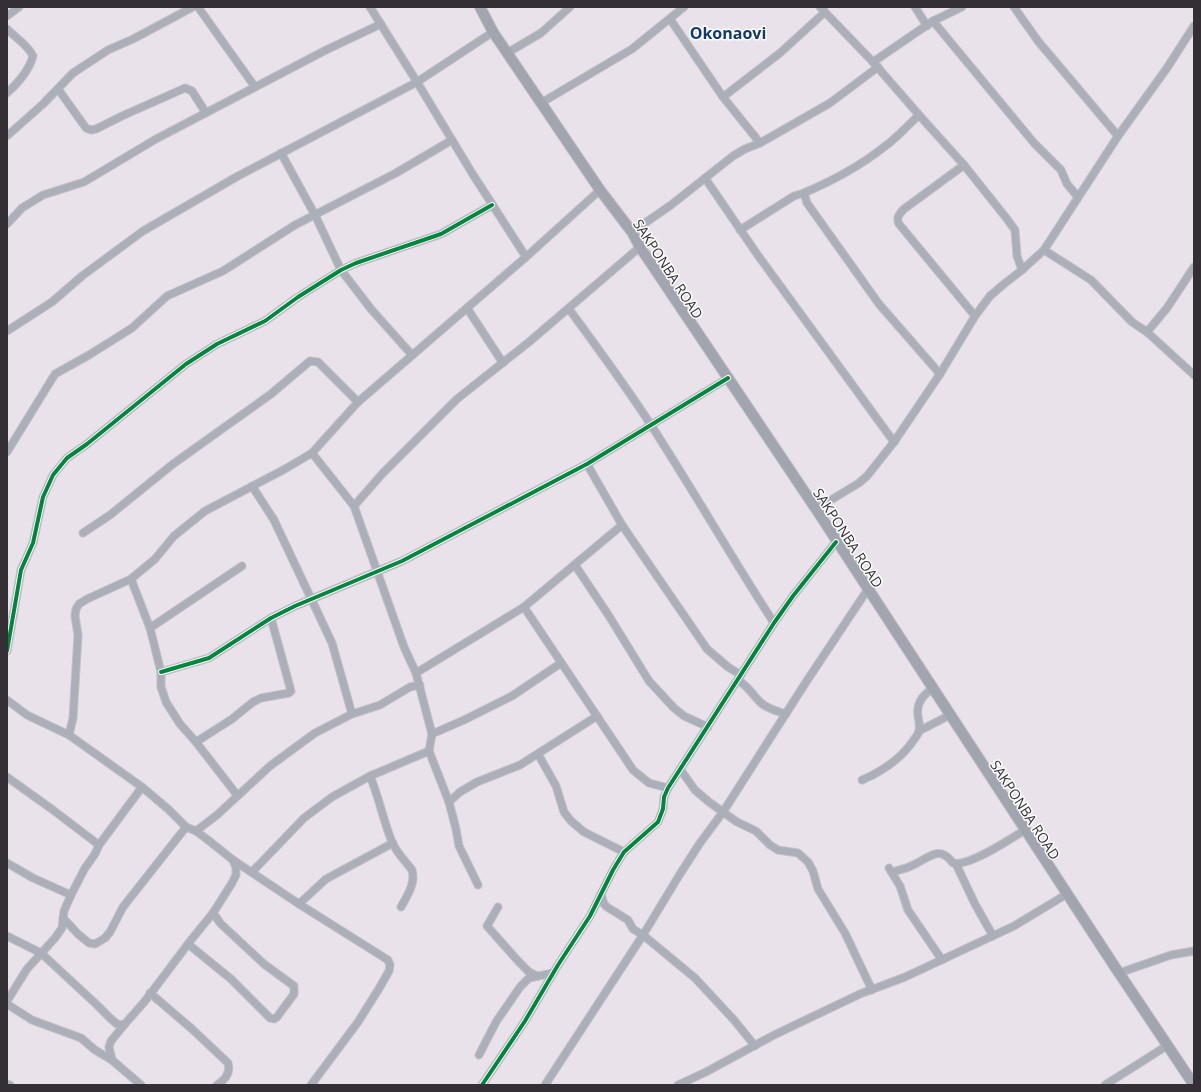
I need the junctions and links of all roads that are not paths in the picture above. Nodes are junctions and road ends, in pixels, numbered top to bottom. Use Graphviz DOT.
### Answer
graph roads {
  1 [pos="19,7"];
  2 [pos="193,7"];
  3 [pos="198,7"];
  4 [pos="370,7"];
  5 [pos="480,7"];
  6 [pos="570,7"];
  7 [pos="684,7"];
  8 [pos="915,7"];
  9 [pos="962,7"];
  10 [pos="1014,7"];
  11 [pos="822,10"];
  12 [pos="7,16"];
  13 [pos="670,19"];
  14 [pos="933,21"];
  15 [pos="381,24"];
  16 [pos="927,26"];
  17 [pos="1194,26"];
  18 [pos="7,29"];
  19 [pos="493,32"];
  20 [pos="507,53"];
  21 [pos="876,64"];
  22 [pos="417,82"];
  23 [pos="255,87"];
  24 [pos="58,89"];
  25 [pos="7,93"];
  26 [pos="723,97"];
  27 [pos="541,103"];
  28 [pos="206,113"];
  29 [pos="919,116"];
  30 [pos="7,136"];
  31 [pos="1118,136"];
  32 [pos="452,140"];
  33 [pos="760,143"];
  34 [pos="281,153"];
  35 [pos="964,165"];
  36 [pos="705,178"];
  37 [pos="600,190"];
  38 [pos="804,193"];
  39 [pos="1078,197"];
  40 [pos="492,205"];
  41 [pos="315,215"];
  42 [pos="7,224"];
  43 [pos="740,230"];
  44 [pos="632,232"];
  45 [pos="640,247"];
  46 [pos="1044,250"];
  47 [pos="526,257"];
  48 [pos="1194,267"];
  49 [pos="341,270"];
  50 [pos="1022,270"];
  51 [pos="467,308"];
  52 [pos="568,308"];
  53 [pos="975,316"];
  54 [pos="7,331"];
  55 [pos="1147,332"];
  56 [pos="412,355"];
  57 [pos="503,363"];
  58 [pos="940,374"];
  59 [pos="1194,375"];
  60 [pos="728,378"];
  61 [pos="358,402"];
  62 [pos="650,425"];
  63 [pos="894,442"];
  64 [pos="7,452"];
  65 [pos="312,453"];
  66 [pos="587,464"];
  67 [pos="252,486"];
  68 [pos="354,506"];
  69 [pos="816,509"];
  70 [pos="622,525"];
  71 [pos="83,533"];
  72 [pos="836,542"];
  73 [pos="575,565"];
  74 [pos="242,566"];
  75 [pos="377,572"];
  76 [pos="131,579"];
  77 [pos="868,589"];
  78 [pos="312,599"];
  79 [pos="524,607"];
  80 [pos="271,618"];
  81 [pos="774,623"];
  82 [pos="150,628"];
  83 [pos="7,651"];
  84 [pos="560,663"];
  85 [pos="161,672"];
  86 [pos="416,673"];
  87 [pos="739,678"];
  88 [pos="420,685"];
  89 [pos="933,688"];
  90 [pos="7,700"];
  91 [pos="352,714"];
  92 [pos="786,714"];
  93 [pos="950,715"];
  94 [pos="597,716"];
  95 [pos="708,727"];
  96 [pos="919,731"];
  97 [pos="432,734"];
  98 [pos="69,735"];
  99 [pos="196,742"];
  100 [pos="429,751"];
  101 [pos="538,754"];
  102 [pos="680,769"];
  103 [pos="370,776"];
  104 [pos="7,777"];
  105 [pos="862,780"];
  106 [pos="142,787"];
  107 [pos="668,788"];
  108 [pos="237,795"];
  109 [pos="449,802"];
  110 [pos="723,812"];
  111 [pos="208,822"];
  112 [pos="186,828"];
  113 [pos="1025,830"];
  114 [pos="196,832"];
  115 [pos="208,840"];
  116 [pos="393,843"];
  117 [pos="99,845"];
  118 [pos="624,852"];
  119 [pos="233,860"];
  120 [pos="7,863"];
  121 [pos="956,864"];
  122 [pos="252,872"];
  123 [pos="478,885"];
  124 [pos="601,894"];
  125 [pos="1067,894"];
  126 [pos="71,895"];
  127 [pos="299,904"];
  128 [pos="401,907"];
  129 [pos="498,907"];
  130 [pos="213,913"];
  131 [pos="63,918"];
  132 [pos="643,935"];
  133 [pos="7,936"];
  134 [pos="993,936"];
  135 [pos="188,944"];
  136 [pos="1194,950"];
  137 [pos="41,953"];
  138 [pos="942,960"];
  139 [pos="553,973"];
  140 [pos="1119,973"];
  141 [pos="537,976"];
  142 [pos="872,990"];
  143 [pos="150,993"];
  144 [pos="7,1001"];
  145 [pos="7,1004"];
  146 [pos="124,1025"];
  147 [pos="1168,1045"];
  148 [pos="755,1046"];
  149 [pos="479,1055"];
  150 [pos="112,1060"];
  151 [pos="7,1084"];
  152 [pos="10,1085"];
  153 [pos="141,1085"];
  154 [pos="217,1085"];
  155 [pos="311,1085"];
  156 [pos="482,1085"];
  157 [pos="545,1085"];
  158 [pos="678,1085"];
  159 [pos="1105,1085"];
  160 [pos="1194,1085"];
  1 -- 12 [label="street"];
  2 -- 24 [label="street"];
  3 -- 23 [label="street"];
  4 -- 15 [label="street"];
  5 -- 19 [label="main road, SAKPONBA ROAD"];
  6 -- 20 [label="street"];
  7 -- 13 [label="street"];
  8 -- 16 [label="street"];
  9 -- 14 [label="street"];
  10 -- 31 [label="street"];
  11 -- 21 [label="street"];
  11 -- 26 [label="street"];
  13 -- 26 [label="street"];
  13 -- 27 [label="street"];
  14 -- 16 [label="street"];
  14 -- 39 [label="street"];
  15 -- 22 [label="street"];
  15 -- 23 [label="street"];
  16 -- 21 [label="street"];
  17 -- 31 [label="street"];
  18 -- 25 [label="street"];
  19 -- 20 [label="main road, SAKPONBA ROAD"];
  19 -- 22 [label="street"];
  20 -- 27 [label="main road, SAKPONBA ROAD"];
  21 -- 29 [label="street"];
  21 -- 33 [label="street"];
  22 -- 32 [label="street"];
  22 -- 34 [label="street"];
  23 -- 28 [label="street"];
  24 -- 28 [label="street"];
  24 -- 30 [label="street"];
  26 -- 33 [label="street"];
  27 -- 37 [label="main road, SAKPONBA ROAD"];
  28 -- 42 [label="street"];
  29 -- 35 [label="street"];
  29 -- 38 [label="street"];
  31 -- 39 [label="street"];
  32 -- 40 [label="street"];
  32 -- 41 [label="street"];
  33 -- 36 [label="street"];
  34 -- 41 [label="street"];
  34 -- 54 [label="street"];
  35 -- 50 [label="street"];
  35 -- 53 [label="street"];
  36 -- 43 [label="street"];
  36 -- 44 [label="street"];
  37 -- 44 [label="main road, SAKPONBA ROAD"];
  37 -- 47 [label="street"];
  38 -- 43 [label="street"];
  38 -- 58 [label="street"];
  39 -- 46 [label="street"];
  40 -- 47 [label="street"];
  40 -- 49 [label="street"];
  41 -- 49 [label="street"];
  41 -- 64 [label="street"];
  43 -- 63 [label="street"];
  44 -- 45 [label="main road, SAKPONBA ROAD"];
  45 -- 52 [label="street"];
  45 -- 60 [label="main road, SAKPONBA ROAD"];
  46 -- 50 [label="street"];
  46 -- 55 [label="street"];
  47 -- 51 [label="street"];
  48 -- 55 [label="street"];
  49 -- 56 [label="street"];
  49 -- 83 [label="street"];
  50 -- 53 [label="street"];
  51 -- 56 [label="street"];
  51 -- 57 [label="street"];
  52 -- 57 [label="street"];
  52 -- 62 [label="street"];
  53 -- 58 [label="street"];
  55 -- 59 [label="street"];
  56 -- 61 [label="street"];
  57 -- 68 [label="street"];
  58 -- 63 [label="street"];
  60 -- 62 [label="street"];
  60 -- 69 [label="main road, SAKPONBA ROAD"];
  61 -- 65 [label="street"];
  61 -- 71 [label="street"];
  62 -- 66 [label="street"];
  62 -- 81 [label="street"];
  63 -- 69 [label="street"];
  65 -- 67 [label="street"];
  65 -- 68 [label="street"];
  66 -- 70 [label="street"];
  66 -- 75 [label="street"];
  67 -- 76 [label="street"];
  67 -- 78 [label="street"];
  68 -- 75 [label="street"];
  69 -- 72 [label="main road, SAKPONBA ROAD"];
  70 -- 73 [label="street"];
  70 -- 87 [label="street"];
  72 -- 77 [label="main road, SAKPONBA ROAD"];
  72 -- 81 [label="street"];
  73 -- 79 [label="street"];
  73 -- 95 [label="street"];
  74 -- 82 [label="street"];
  75 -- 78 [label="street"];
  75 -- 86 [label="street"];
  76 -- 82 [label="street"];
  76 -- 98 [label="street"];
  77 -- 89 [label="main road, SAKPONBA ROAD"];
  77 -- 92 [label="street"];
  78 -- 80 [label="street"];
  78 -- 91 [label="street"];
  79 -- 84 [label="street"];
  79 -- 86 [label="street"];
  80 -- 85 [label="street"];
  80 -- 99 [label="street"];
  81 -- 87 [label="street"];
  82 -- 85 [label="street"];
  84 -- 94 [label="street"];
  84 -- 97 [label="street"];
  85 -- 99 [label="street"];
  86 -- 88 [label="street"];
  87 -- 92 [label="street"];
  87 -- 95 [label="street"];
  88 -- 91 [label="street"];
  88 -- 97 [label="street"];
  89 -- 93 [label="main road, SAKPONBA ROAD"];
  89 -- 96 [label="street"];
  90 -- 98 [label="street"];
  91 -- 108 [label="street"];
  92 -- 110 [label="street"];
  93 -- 96 [label="street"];
  93 -- 113 [label="main road, SAKPONBA ROAD"];
  94 -- 101 [label="street"];
  94 -- 107 [label="street"];
  95 -- 102 [label="street"];
  96 -- 105 [label="street"];
  97 -- 100 [label="street"];
  98 -- 106 [label="street"];
  99 -- 108 [label="street"];
  100 -- 103 [label="street"];
  100 -- 109 [label="street"];
  101 -- 109 [label="street"];
  101 -- 118 [label="street"];
  102 -- 107 [label="street"];
  102 -- 110 [label="street"];
  103 -- 116 [label="street"];
  103 -- 122 [label="street"];
  104 -- 117 [label="street"];
  106 -- 112 [label="street"];
  106 -- 117 [label="street"];
  107 -- 118 [label="street"];
  108 -- 111 [label="street"];
  109 -- 123 [label="street"];
  110 -- 132 [label="street"];
  110 -- 142 [label="street"];
  111 -- 114 [label="street"];
  111 -- 115 [label="street"];
  112 -- 114 [label="street"];
  112 -- 131 [label="street"];
  113 -- 121 [label="street"];
  113 -- 125 [label="main road, SAKPONBA ROAD"];
  114 -- 115 [label="street"];
  115 -- 119 [label="street"];
  116 -- 127 [label="street"];
  116 -- 128 [label="street"];
  117 -- 126 [label="street"];
  118 -- 124 [label="street"];
  119 -- 122 [label="street"];
  119 -- 130 [label="street"];
  120 -- 126 [label="street"];
  121 -- 134 [label="street"];
  121 -- 138 [label="street"];
  122 -- 127 [label="street"];
  124 -- 132 [label="street"];
  124 -- 139 [label="street"];
  125 -- 134 [label="street"];
  125 -- 140 [label="main road, SAKPONBA ROAD"];
  126 -- 131 [label="street"];
  127 -- 155 [label="street"];
  129 -- 141 [label="street"];
  130 -- 135 [label="street"];
  130 -- 135 [label="street"];
  131 -- 137 [label="street"];
  132 -- 148 [label="street"];
  132 -- 157 [label="street"];
  133 -- 137 [label="street"];
  134 -- 138 [label="street"];
  135 -- 143 [label="street"];
  136 -- 140 [label="street"];
  137 -- 144 [label="street"];
  137 -- 146 [label="street"];
  138 -- 142 [label="street"];
  139 -- 141 [label="street"];
  139 -- 156 [label="street"];
  140 -- 147 [label="main road, SAKPONBA ROAD"];
  141 -- 149 [label="street"];
  142 -- 148 [label="street"];
  143 -- 146 [label="street"];
  143 -- 154 [label="street"];
  145 -- 150 [label="street"];
  146 -- 150 [label="street"];
  147 -- 159 [label="street"];
  147 -- 160 [label="main road, SAKPONBA ROAD"];
  148 -- 158 [label="street"];
  150 -- 153 [label="street"];
  151 -- 152 [label="street"];
}
